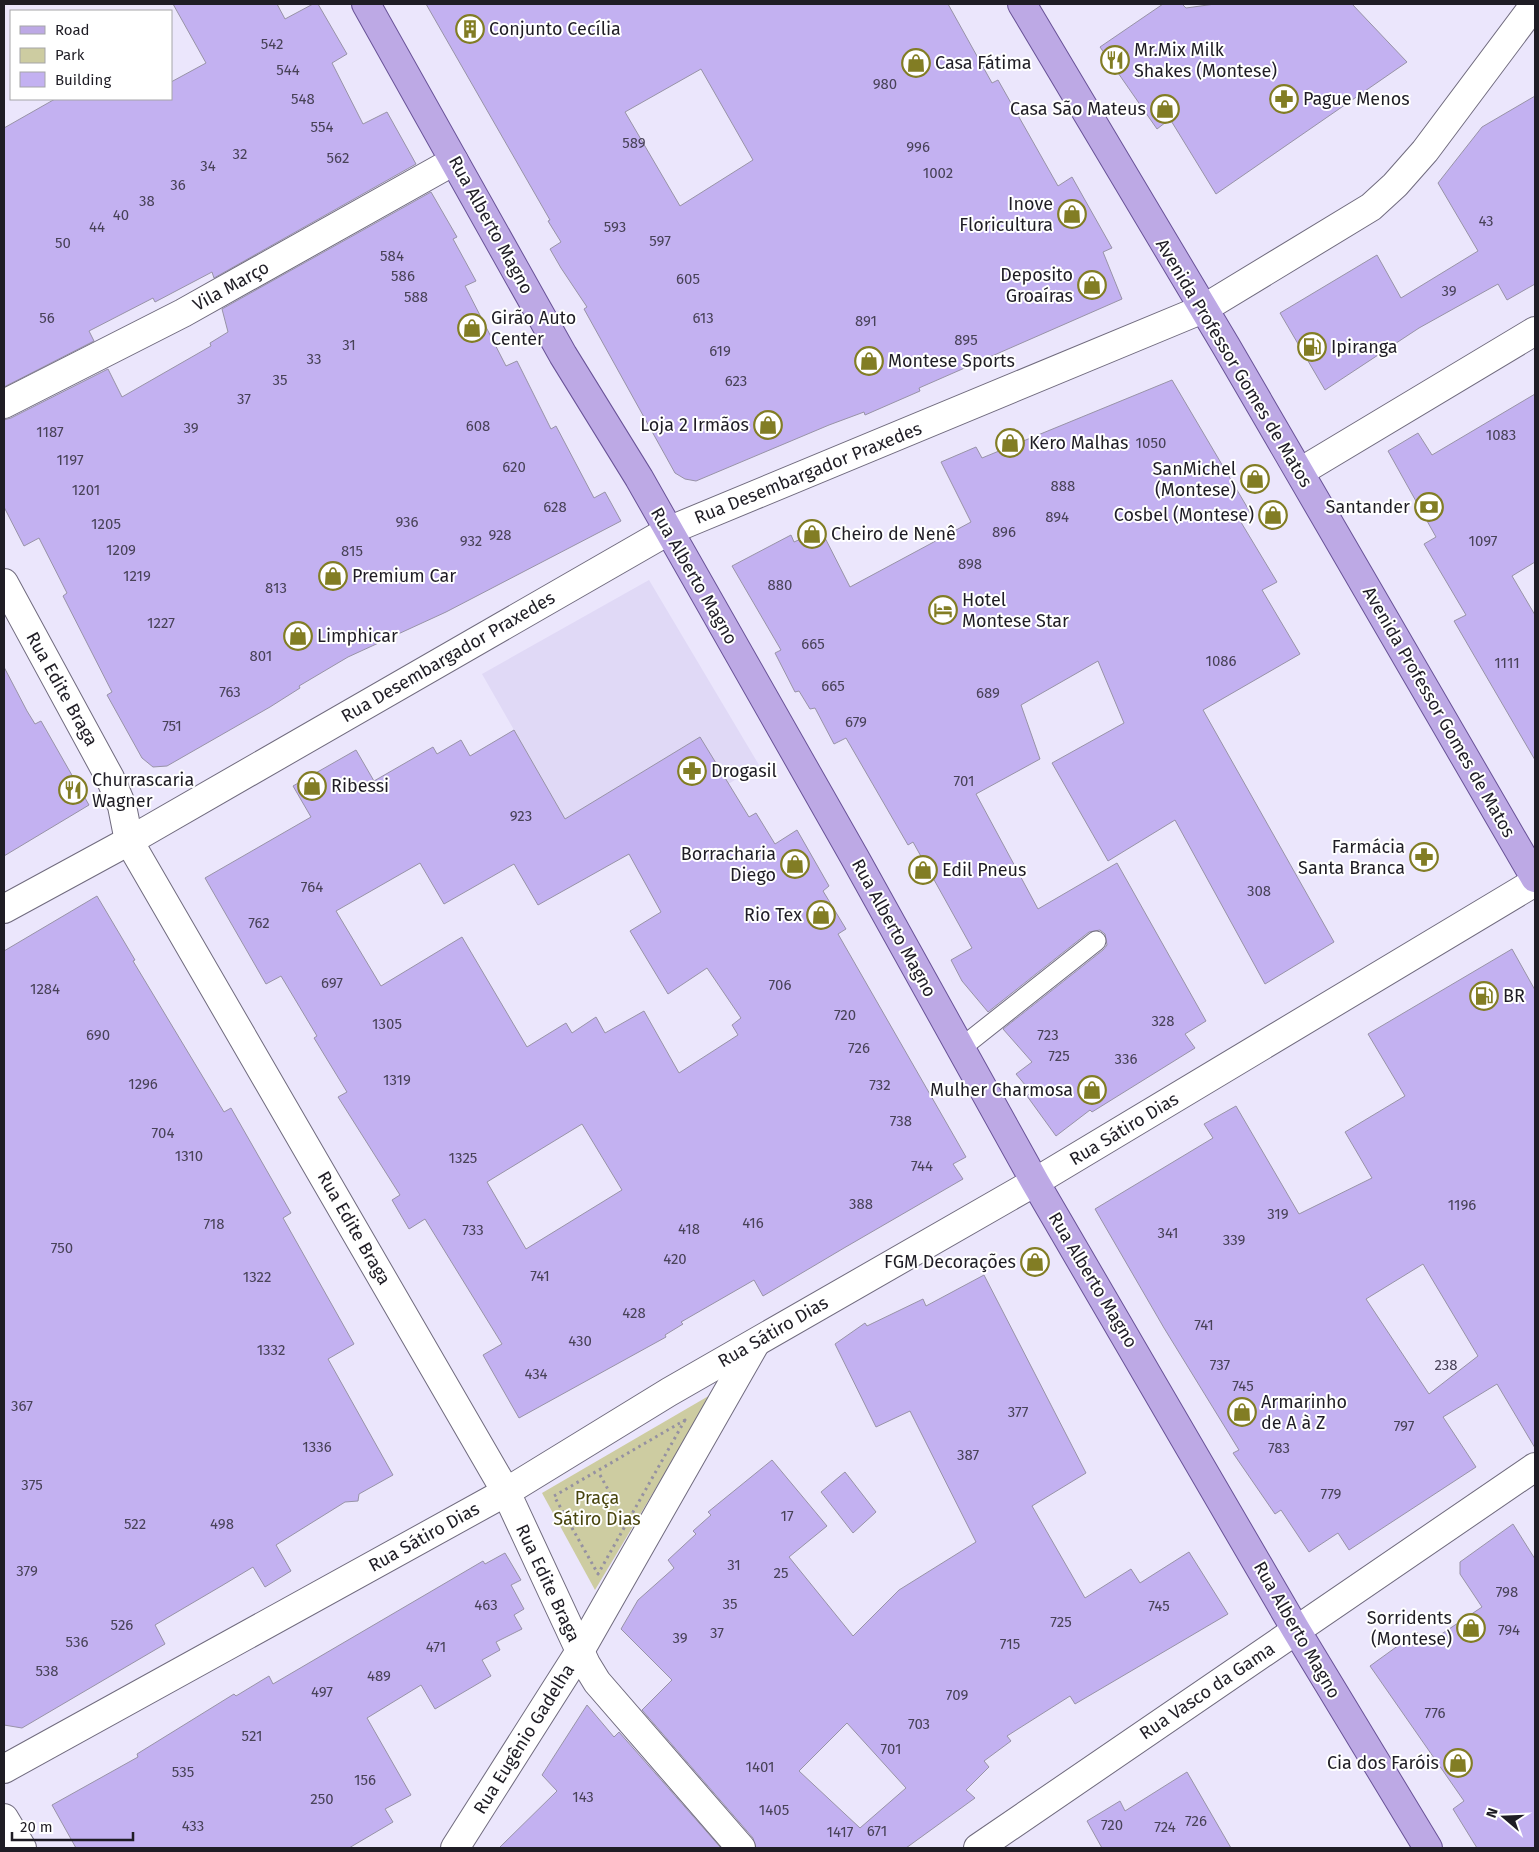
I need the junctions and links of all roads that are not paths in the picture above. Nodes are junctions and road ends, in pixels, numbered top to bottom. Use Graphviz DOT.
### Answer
graph roads {
  1 [pos="366,4"];
  2 [pos="1022,4"];
  3 [pos="1535,4"];
  4 [pos="454,161"];
  5 [pos="1203,308"];
  6 [pos="1535,331"];
  7 [pos="4,404"];
  8 [pos="1300,472"];
  9 [pos="668,530"];
  10 [pos="4,583"];
  11 [pos="129,841"];
  12 [pos="1535,878"];
  13 [pos="1535,882"];
  14 [pos="4,909"];
  15 [pos="1096,941"];
  16 [pos="961,1048"];
  17 [pos="1035,1182"];
  18 [pos="756,1342"];
  19 [pos="1535,1467"];
  20 [pos="506,1492"];
  21 [pos="1296,1630"];
  22 [pos="580,1651"];
  23 [pos="4,1769"];
  24 [pos="4,1818"];
  25 [pos="22,1848"];
  26 [pos="455,1848"];
  27 [pos="741,1848"];
  28 [pos="978,1848"];
  29 [pos="1428,1848"];
  1 -- 4 [label="main road, Rua Alberto Magno"];
  2 -- 5 [label="main road, Avenida Professor Gomes de Matos"];
  3 -- 5 [label="street, Rua Desembargador Praxedes"];
  4 -- 7 [label="street, Vila Março"];
  4 -- 9 [label="main road, Rua Alberto Magno"];
  5 -- 8 [label="main road, Avenida Professor Gomes de Matos"];
  5 -- 9 [label="street, Rua Desembargador Praxedes"];
  6 -- 8 [label="street"];
  8 -- 12 [label="main road, Avenida Professor Gomes de Matos"];
  9 -- 11 [label="street, Rua Desembargador Praxedes"];
  9 -- 16 [label="main road, Rua Alberto Magno"];
  10 -- 11 [label="street, Rua Edite Braga"];
  11 -- 14 [label="street, Rua Desembargador Praxedes"];
  11 -- 20 [label="street, Rua Edite Braga"];
  13 -- 17 [label="street, Rua Sátiro Dias"];
  15 -- 16 [label="lane"];
  16 -- 17 [label="main road, Rua Alberto Magno"];
  17 -- 18 [label="street, Rua Sátiro Dias"];
  17 -- 21 [label="main road, Rua Alberto Magno"];
  18 -- 20 [label="street, Rua Sátiro Dias"];
  18 -- 22 [label="street, Rua Eugênio Gadelha"];
  19 -- 21 [label="street, Rua Vasco da Gama"];
  20 -- 22 [label="street, Rua Edite Braga"];
  20 -- 23 [label="street, Rua Sátiro Dias"];
  21 -- 28 [label="street, Rua Vasco da Gama"];
  21 -- 29 [label="main road, Rua Alberto Magno"];
  22 -- 26 [label="street, Rua Eugênio Gadelha"];
  22 -- 27 [label="street, Rua Edite Braga"];
  24 -- 25 [label="street"];
}
